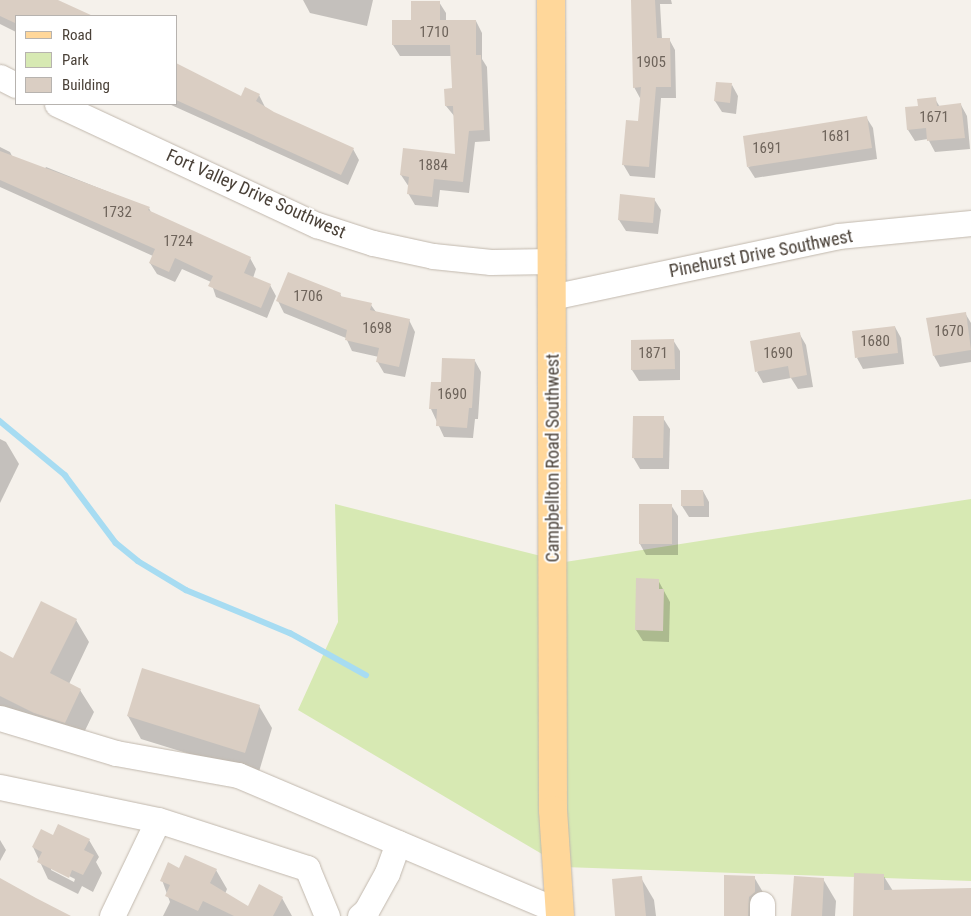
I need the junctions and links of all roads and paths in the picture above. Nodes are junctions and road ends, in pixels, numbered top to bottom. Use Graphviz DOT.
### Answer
graph roads {
  1 [pos="551,0"];
  2 [pos="0,77"];
  3 [pos="15,84"];
  4 [pos="59,105"];
  5 [pos="971,223"];
  6 [pos="552,261"];
  7 [pos="552,297"];
  8 [pos="0,718"];
  9 [pos="0,787"];
  10 [pos="158,820"];
  11 [pos="398,843"];
  12 [pos="560,913"];
  13 [pos="112,916"];
  14 [pos="327,916"];
  15 [pos="360,916"];
  1 -- 6 [label="main road, Campbellton Road Southwest"];
  2 -- 3 [label="street"];
  4 -- 6 [label="street, Fort Valley Drive Southwest"];
  5 -- 7 [label="street, Pinehurst Drive Southwest"];
  6 -- 7 [label="main road, Campbellton Road Southwest"];
  7 -- 12 [label="main road, Campbellton Road Southwest"];
  8 -- 11 [label="street"];
  9 -- 10 [label="street"];
  10 -- 13 [label="street"];
  10 -- 14 [label="street"];
  11 -- 12 [label="street"];
  11 -- 15 [label="street"];
}
